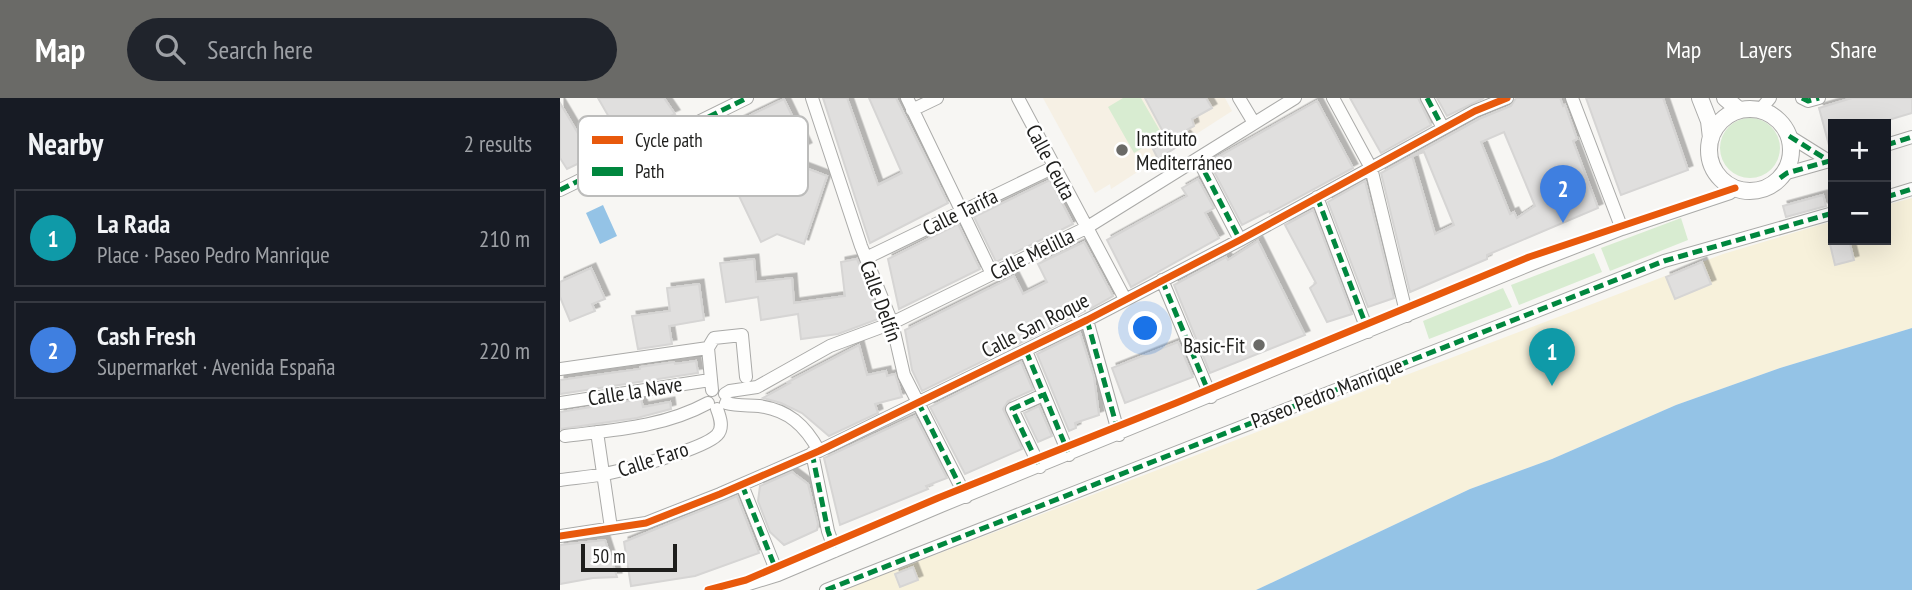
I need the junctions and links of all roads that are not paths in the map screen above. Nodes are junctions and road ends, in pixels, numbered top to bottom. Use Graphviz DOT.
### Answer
graph roads {
  1 [pos="747,98"];
  2 [pos="812,98"];
  3 [pos="937,98"];
  4 [pos="1018,98"];
  5 [pos="1240,98"];
  6 [pos="1295,98"];
  7 [pos="1333,98"];
  8 [pos="1427,98"];
  9 [pos="1507,98"];
  10 [pos="1572,98"];
  11 [pos="1700,98"];
  12 [pos="1725,98"];
  13 [pos="1802,98"];
  14 [pos="1819,98"];
  15 [pos="909,104"];
  16 [pos="1765,104"];
  17 [pos="1739,110"];
  18 [pos="710,116"];
  19 [pos="1254,123"];
  20 [pos="1443,128"];
  21 [pos="1789,136"];
  22 [pos="1912,137"];
  23 [pos="1711,138"];
  24 [pos="1891,143"];
  25 [pos="1198,159"];
  26 [pos="1828,159"];
  27 [pos="1828,162"];
  28 [pos="1054,167"];
  29 [pos="1371,168"];
  30 [pos="1780,178"];
  31 [pos="578,181"];
  32 [pos="1735,188"];
  33 [pos="560,190"];
  34 [pos="1912,190"];
  35 [pos="1891,196"];
  36 [pos="1317,197"];
  37 [pos="961,212"];
  38 [pos="1828,214"];
  39 [pos="1086,228"];
  40 [pos="1622,229"];
  41 [pos="1240,240"];
  42 [pos="866,258"];
  43 [pos="992,274"];
  44 [pos="1162,280"];
  45 [pos="1125,299"];
  46 [pos="1407,316"];
  47 [pos="1087,320"];
  48 [pos="892,323"];
  49 [pos="1368,332"];
  50 [pos="711,343"];
  51 [pos="1026,351"];
  52 [pos="560,369"];
  53 [pos="747,377"];
  54 [pos="711,385"];
  55 [pos="757,387"];
  56 [pos="1043,395"];
  57 [pos="1211,397"];
  58 [pos="719,402"];
  59 [pos="918,402"];
  60 [pos="560,403"];
  61 [pos="758,406"];
  62 [pos="597,432"];
  63 [pos="1119,435"];
  64 [pos="565,436"];
  65 [pos="816,452"];
  66 [pos="1069,455"];
  67 [pos="1040,467"];
  68 [pos="603,475"];
  69 [pos="560,480"];
  70 [pos="742,485"];
  71 [pos="966,497"];
  72 [pos="611,528"];
  73 [pos="560,536"];
  74 [pos="835,551"];
  75 [pos="778,575"];
  76 [pos="729,590"];
  77 [pos="826,590"];
  1 -- 18 [label="street"];
  2 -- 42 [label="street, Calle Delfín"];
  3 -- 15 [label="street"];
  4 -- 28 [label="street, Calle Ceuta"];
  5 -- 19 [label="street"];
  6 -- 19 [label="street, Calle Melilla"];
  7 -- 29 [label="street"];
  8 -- 20 [label="street"];
  9 -- 20 [label="street, Calle San Roque"];
  10 -- 40 [label="street"];
  11 -- 23 [label="main road"];
  12 -- 17 [label="main road"];
  13 -- 14 [label="street"];
  15 -- 37 [label="street"];
  16 -- 17 [label="main road"];
  16 -- 21 [label="main road"];
  17 -- 23 [label="main road"];
  19 -- 25 [label="street, Calle Melilla"];
  20 -- 29 [label="street, Calle San Roque"];
  21 -- 26 [label="street"];
  21 -- 30 [label="main road"];
  22 -- 24 [label="street"];
  23 -- 32 [label="main road"];
  25 -- 39 [label="street, Calle Melilla"];
  25 -- 41 [label="street"];
  27 -- 30 [label="street"];
  28 -- 37 [label="street, Calle Tarifa"];
  28 -- 39 [label="street, Calle Ceuta"];
  29 -- 36 [label="street, Calle San Roque"];
  29 -- 46 [label="street"];
  30 -- 32 [label="main road"];
  31 -- 33 [label="street"];
  32 -- 40 [label="street"];
  34 -- 35 [label="street"];
  36 -- 41 [label="street, Calle San Roque"];
  36 -- 49 [label="street"];
  37 -- 42 [label="street, Calle Tarifa"];
  37 -- 43 [label="street"];
  38 -- 77 [label="street, Paseo Pedro Manrique"];
  39 -- 43 [label="street, Calle Melilla"];
  39 -- 45 [label="street, Calle Ceuta"];
  40 -- 46 [label="street"];
  41 -- 44 [label="street, Calle San Roque"];
  42 -- 48 [label="street, Calle Delfín"];
  43 -- 48 [label="street, Calle Melilla"];
  44 -- 45 [label="street, Calle San Roque"];
  44 -- 57 [label="street"];
  45 -- 47 [label="street, Calle San Roque"];
  46 -- 49 [label="street"];
  47 -- 51 [label="street, Calle San Roque"];
  47 -- 63 [label="street"];
  48 -- 55 [label="street, Calle Melilla"];
  48 -- 59 [label="street, Calle Delfín"];
  49 -- 57 [label="street"];
  50 -- 52 [label="street"];
  50 -- 53 [label="street"];
  50 -- 54 [label="street"];
  51 -- 56 [label="street"];
  51 -- 59 [label="street, Calle San Roque"];
  54 -- 58 [label="street"];
  54 -- 60 [label="street, Calle la Nave"];
  55 -- 58 [label="street, Calle Melilla"];
  55 -- 61 [label="street"];
  56 -- 66 [label="street"];
  56 -- 67 [label="street"];
  57 -- 63 [label="street"];
  58 -- 61 [label="street"];
  58 -- 62 [label="street, Calle Melilla"];
  58 -- 68 [label="street, Calle Faro"];
  59 -- 65 [label="street, Calle San Roque"];
  59 -- 71 [label="street, Calle Delfín"];
  61 -- 65 [label="street"];
  62 -- 64 [label="street, Calle Melilla"];
  62 -- 68 [label="street"];
  63 -- 66 [label="street"];
  65 -- 70 [label="street, Calle San Roque"];
  65 -- 74 [label="street"];
  66 -- 67 [label="street"];
  67 -- 71 [label="street"];
  68 -- 69 [label="street, Calle Faro"];
  68 -- 72 [label="street"];
  70 -- 72 [label="street, Calle San Roque"];
  70 -- 75 [label="street"];
  71 -- 74 [label="street"];
  72 -- 73 [label="street, Calle San Roque"];
  74 -- 75 [label="street"];
  75 -- 76 [label="street"];
}
